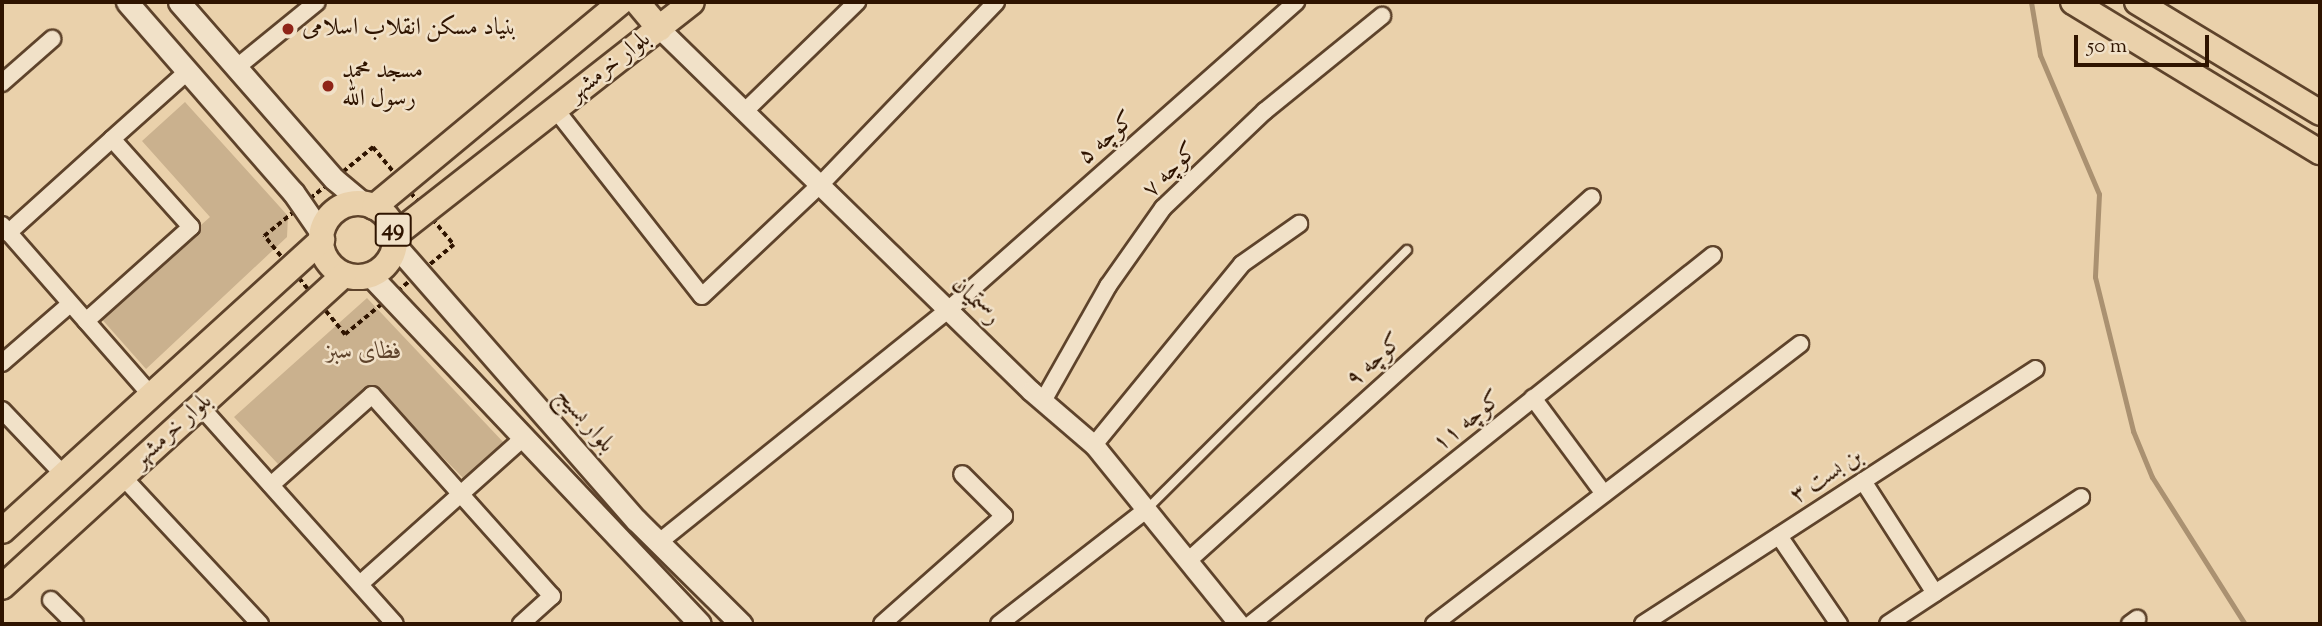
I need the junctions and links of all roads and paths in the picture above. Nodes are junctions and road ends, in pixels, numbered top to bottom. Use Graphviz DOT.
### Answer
graph roads {
  1 [pos="127,2"];
  2 [pos="317,2"];
  3 [pos="621,2"];
  4 [pos="637,2"];
  5 [pos="692,2"];
  6 [pos="857,2"];
  7 [pos="996,2"];
  8 [pos="1296,2"];
  9 [pos="2073,2"];
  10 [pos="2137,2"];
  11 [pos="186,4"];
  12 [pos="1382,16"];
  13 [pos="660,29"];
  14 [pos="52,39"];
  15 [pos="236,68"];
  16 [pos="188,71"];
  17 [pos="2,83"];
  18 [pos="556,110"];
  19 [pos="744,112"];
  20 [pos="2320,113"];
  21 [pos="112,139"];
  22 [pos="2320,152"];
  23 [pos="334,179"];
  24 [pos="403,183"];
  25 [pos="822,183"];
  26 [pos="1592,197"];
  27 [pos="302,205"];
  28 [pos="369,205"];
  29 [pos="426,211"];
  30 [pos="1299,224"];
  31 [pos="5,229"];
  32 [pos="322,237"];
  33 [pos="395,240"];
  34 [pos="1407,250"];
  35 [pos="1713,255"];
  36 [pos="290,268"];
  37 [pos="419,274"];
  38 [pos="344,275"];
  39 [pos="370,275"];
  40 [pos="391,297"];
  41 [pos="316,300"];
  42 [pos="71,304"];
  43 [pos="948,310"];
  44 [pos="86,321"];
  45 [pos="1800,344"];
  46 [pos="2,363"];
  47 [pos="2036,369"];
  48 [pos="151,395"];
  49 [pos="1533,398"];
  50 [pos="1043,401"];
  51 [pos="200,406"];
  52 [pos="2,410"];
  53 [pos="522,439"];
  54 [pos="1094,445"];
  55 [pos="962,474"];
  56 [pos="64,475"];
  57 [pos="123,477"];
  58 [pos="1863,481"];
  59 [pos="271,485"];
  60 [pos="461,494"];
  61 [pos="1604,494"];
  62 [pos="2081,497"];
  63 [pos="37,500"];
  64 [pos="1147,509"];
  65 [pos="66,529"];
  66 [pos="2,531"];
  67 [pos="1779,536"];
  68 [pos="658,543"];
  69 [pos="1189,560"];
  70 [pos="360,584"];
  71 [pos="2,587"];
  72 [pos="1935,593"];
  73 [pos="51,600"];
  74 [pos="75,624"];
  75 [pos="260,624"];
  76 [pos="395,624"];
  77 [pos="521,624"];
  78 [pos="700,624"];
  79 [pos="739,624"];
  80 [pos="882,624"];
  81 [pos="999,624"];
  82 [pos="1239,624"];
  83 [pos="1251,624"];
  84 [pos="1434,624"];
  85 [pos="1643,624"];
  86 [pos="1839,624"];
  87 [pos="1888,624"];
  1 -- 16 [label="main road"];
  2 -- 15 [label="street"];
  3 -- 24 [label="main road, بلوار خرمشهر"];
  4 -- 13 [label="main road"];
  5 -- 13 [label="main road, بلوار خرمشهر"];
  6 -- 19 [label="street"];
  7 -- 25 [label="street"];
  8 -- 43 [label="street, کوچه ۵"];
  9 -- 22 [label="main road"];
  10 -- 20 [label="main road"];
  11 -- 15 [label="main road, 49"];
  12 -- 50 [label="street, کوچه ۷"];
  13 -- 18 [label="main road, بلوار خرمشهر"];
  13 -- 19 [label="street, رستمیان"];
  14 -- 17 [label="street"];
  15 -- 23 [label="main road, 49"];
  16 -- 21 [label="street"];
  16 -- 27 [label="main road"];
  18 -- 25 [label="street"];
  18 -- 29 [label="main road, بلوار خرمشهر"];
  19 -- 25 [label="street, رستمیان"];
  21 -- 31 [label="street"];
  21 -- 44 [label="street"];
  23 -- 24 [label="path"];
  23 -- 27 [label="path"];
  23 -- 28 [label="main road, 49"];
  24 -- 28 [label="main road, بلوار خرمشهر"];
  24 -- 29 [label="path"];
  25 -- 43 [label="street, رستمیان"];
  26 -- 69 [label="street, کوچه ۹"];
  27 -- 32 [label="main road"];
  27 -- 36 [label="path"];
  28 -- 32 [label="main road, 49"];
  28 -- 33 [label="main road, 49"];
  29 -- 33 [label="main road, بلوار خرمشهر"];
  29 -- 37 [label="path"];
  30 -- 54 [label="street"];
  31 -- 42 [label="street"];
  32 -- 36 [label="main road, بلوار خرمشهر"];
  32 -- 38 [label="main road"];
  33 -- 37 [label="main road, بلوار بسیج / 49"];
  33 -- 39 [label="main road, 49"];
  34 -- 64 [label="lane"];
  35 -- 49 [label="street, کوچه ۱۱"];
  36 -- 41 [label="path"];
  36 -- 48 [label="main road, بلوار خرمشهر"];
  37 -- 40 [label="path"];
  37 -- 68 [label="main road, بلوار بسیج / 49"];
  38 -- 39 [label="main road, 49"];
  38 -- 41 [label="main road, بلوار خرمشهر"];
  39 -- 40 [label="main road, 49"];
  40 -- 41 [label="path"];
  40 -- 53 [label="main road, 49"];
  41 -- 51 [label="main road, بلوار خرمشهر"];
  42 -- 44 [label="street"];
  42 -- 46 [label="street"];
  43 -- 50 [label="street, رستمیان"];
  43 -- 68 [label="street, کوچه ۵"];
  44 -- 48 [label="street"];
  45 -- 61 [label="street"];
  47 -- 58 [label="street, بن بست ۳"];
  48 -- 56 [label="main road, بلوار خرمشهر"];
  49 -- 61 [label="street"];
  49 -- 83 [label="street, کوچه ۱۱"];
  50 -- 54 [label="street, رستمیان"];
  51 -- 57 [label="main road, بلوار خرمشهر"];
  51 -- 59 [label="street"];
  52 -- 56 [label="street"];
  53 -- 60 [label="street"];
  53 -- 78 [label="main road, 49"];
  54 -- 64 [label="street, رستمیان"];
  55 -- 80 [label="street"];
  56 -- 63 [label="main road, بلوار خرمشهر"];
  57 -- 65 [label="main road, بلوار خرمشهر"];
  57 -- 75 [label="street"];
  58 -- 67 [label="street, بن بست ۳"];
  58 -- 72 [label="street"];
  59 -- 60 [label="street"];
  59 -- 70 [label="street"];
  60 -- 70 [label="street"];
  60 -- 77 [label="street"];
  61 -- 84 [label="street"];
  62 -- 72 [label="street"];
  63 -- 65 [label="main road"];
  63 -- 66 [label="main road, بلوار خرمشهر"];
  64 -- 69 [label="street, رستمیان"];
  64 -- 81 [label="street"];
  65 -- 71 [label="main road, بلوار خرمشهر"];
  67 -- 85 [label="street, بن بست ۳"];
  67 -- 86 [label="street"];
  68 -- 79 [label="main road, بلوار بسیج / 49"];
  69 -- 82 [label="street, رستمیان"];
  70 -- 76 [label="street"];
  72 -- 87 [label="street"];
  73 -- 74 [label="street"];
}
